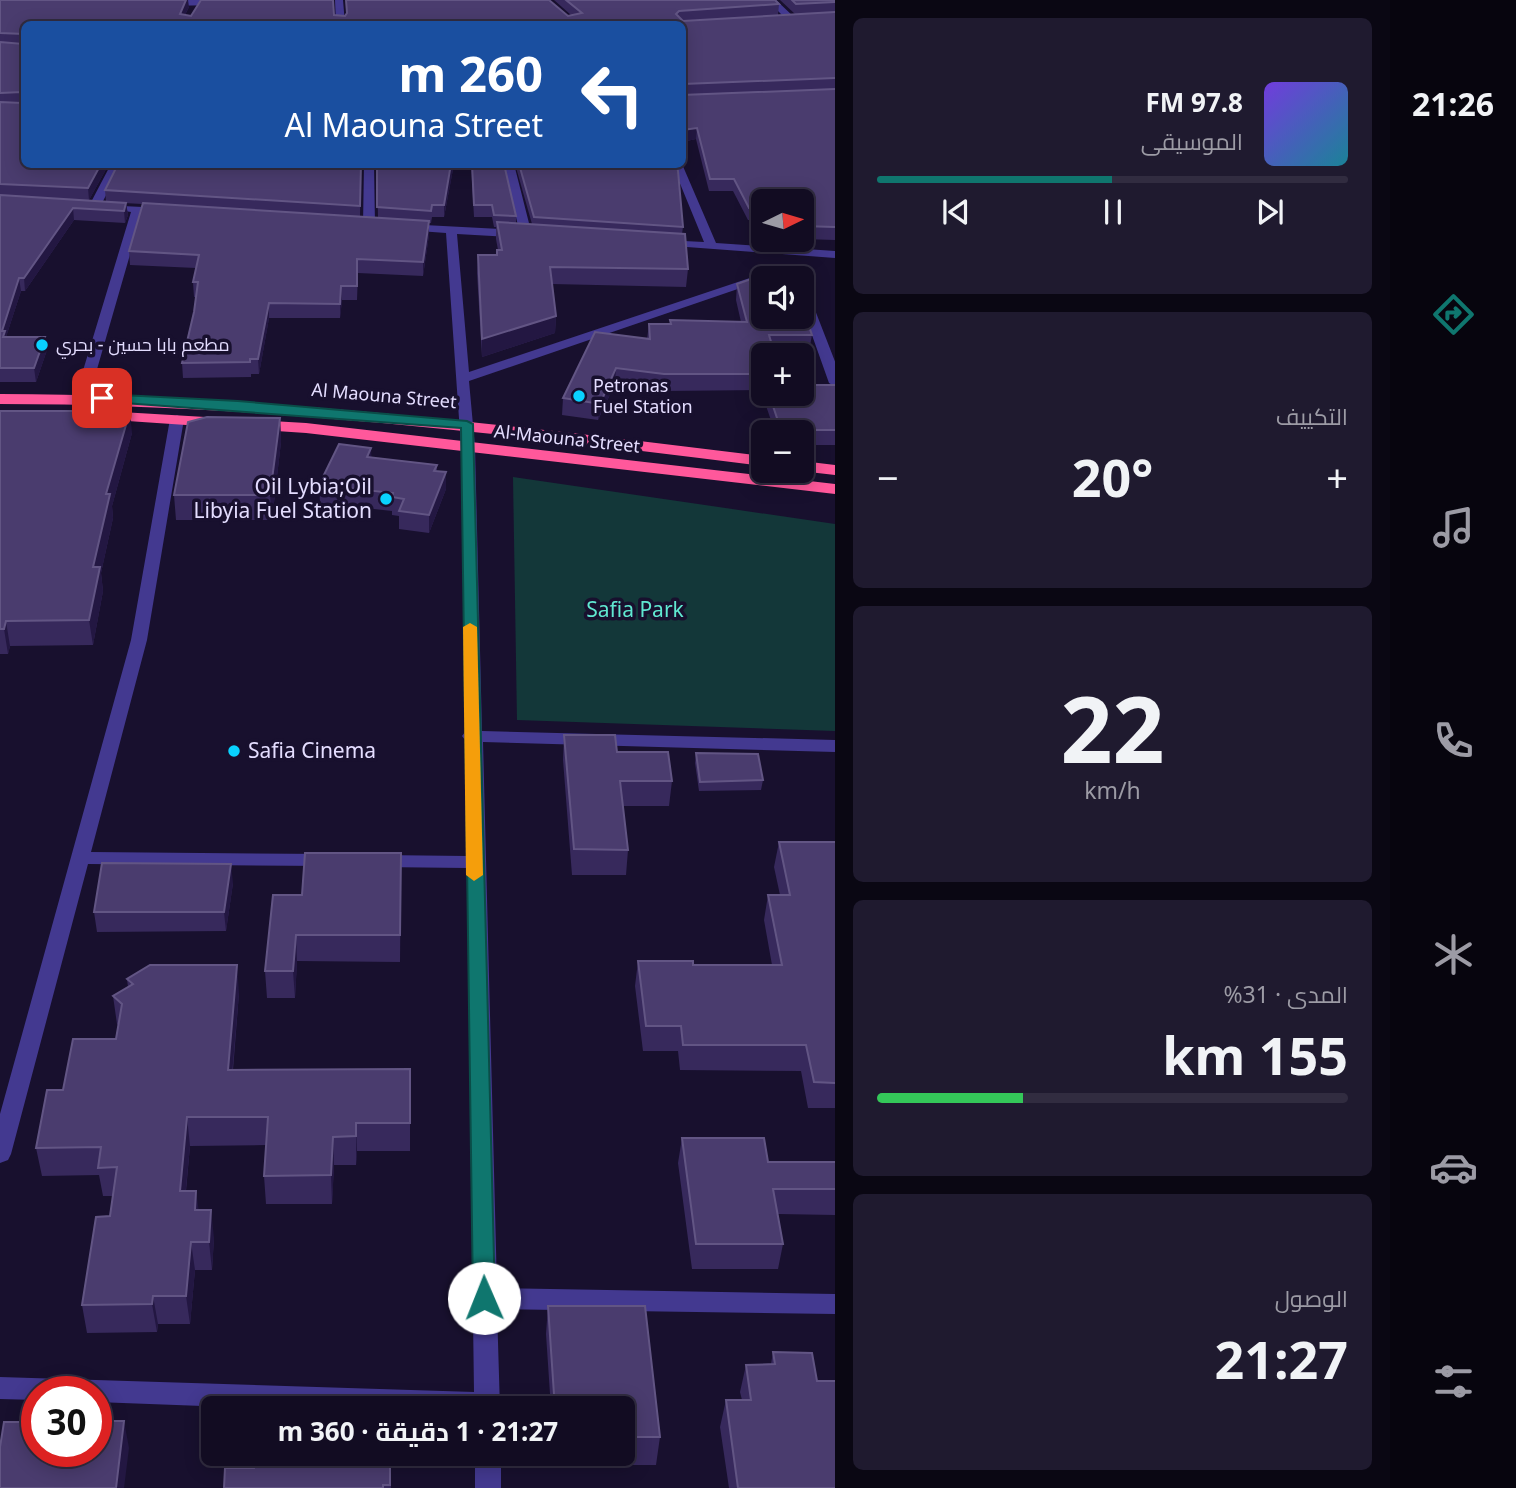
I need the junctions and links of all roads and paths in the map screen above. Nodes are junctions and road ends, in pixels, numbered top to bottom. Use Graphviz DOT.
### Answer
graph roads {
  1 [pos="339,0"];
  2 [pos="771,0"];
  3 [pos="200,1"];
  4 [pos="327,1"];
  5 [pos="237,2"];
  6 [pos="159,3"];
  7 [pos="193,14"];
  8 [pos="792,20"];
  9 [pos="802,20"];
  10 [pos="341,21"];
  11 [pos="778,21"];
  12 [pos="115,168"];
  13 [pos="369,168"];
  14 [pos="510,168"];
  15 [pos="679,168"];
  16 [pos="82,206"];
  17 [pos="95,206"];
  18 [pos="138,209"];
  19 [pos="179,212"];
  20 [pos="356,224"];
  21 [pos="369,225"];
  22 [pos="383,225"];
  23 [pos="397,226"];
  24 [pos="451,229"];
  25 [pos="526,235"];
  26 [pos="539,236"];
  27 [pos="645,242"];
  28 [pos="711,246"];
  29 [pos="835,255"];
  30 [pos="810,266"];
  31 [pos="751,287"];
  32 [pos="814,325"];
  33 [pos="464,378"];
  34 [pos="835,383"];
  35 [pos="82,397"];
  36 [pos="0,399"];
  37 [pos="0,416"];
  38 [pos="177,419"];
  39 [pos="467,424"];
  40 [pos="468,447"];
  41 [pos="751,460"];
  42 [pos="814,467"];
  43 [pos="835,470"];
  44 [pos="835,489"];
  45 [pos="471,736"];
  46 [pos="835,746"];
  47 [pos="81,858"];
  48 [pos="474,862"];
  49 [pos="0,1154"];
  50 [pos="484,1298"];
  51 [pos="835,1304"];
  52 [pos="0,1388"];
  53 [pos="216,1396"];
  54 [pos="486,1396"];
  55 [pos="488,1466"];
  56 [pos="488,1488"];
  1 -- 4 [label="street"];
  1 -- 10 [label="street"];
  2 -- 8 [label="street"];
  3 -- 5 [label="street"];
  3 -- 6 [label="street"];
  3 -- 7 [label="street"];
  8 -- 9 [label="street"];
  8 -- 11 [label="street"];
  12 -- 17 [label="street"];
  13 -- 21 [label="street"];
  14 -- 25 [label="street"];
  15 -- 28 [label="street"];
  16 -- 17 [label="street"];
  17 -- 18 [label="street"];
  18 -- 19 [label="street"];
  18 -- 35 [label="street"];
  20 -- 21 [label="street"];
  21 -- 22 [label="street"];
  23 -- 24 [label="street"];
  24 -- 25 [label="street"];
  24 -- 33 [label="street"];
  25 -- 26 [label="street"];
  27 -- 28 [label="street"];
  28 -- 29 [label="street"];
  29 -- 30 [label="street"];
  31 -- 33 [label="street"];
  32 -- 34 [label="street"];
  33 -- 39 [label="street"];
  35 -- 36 [label="highway, Al Maouna Street"];
  35 -- 39 [label="highway, Al Maouna Street"];
  37 -- 38 [label="highway, Al-Maouna Street"];
  38 -- 40 [label="highway, Al-Maouna Street"];
  38 -- 47 [label="street"];
  39 -- 40 [label="street"];
  39 -- 41 [label="highway, Al Maouna Street"];
  40 -- 44 [label="highway, Al-Maouna Street"];
  40 -- 45 [label="street"];
  42 -- 43 [label="highway"];
  45 -- 46 [label="street"];
  45 -- 48 [label="street"];
  47 -- 48 [label="street"];
  47 -- 49 [label="street"];
  48 -- 50 [label="street"];
  50 -- 51 [label="street"];
  50 -- 54 [label="street"];
  52 -- 53 [label="street"];
  55 -- 56 [label="street"];
}
